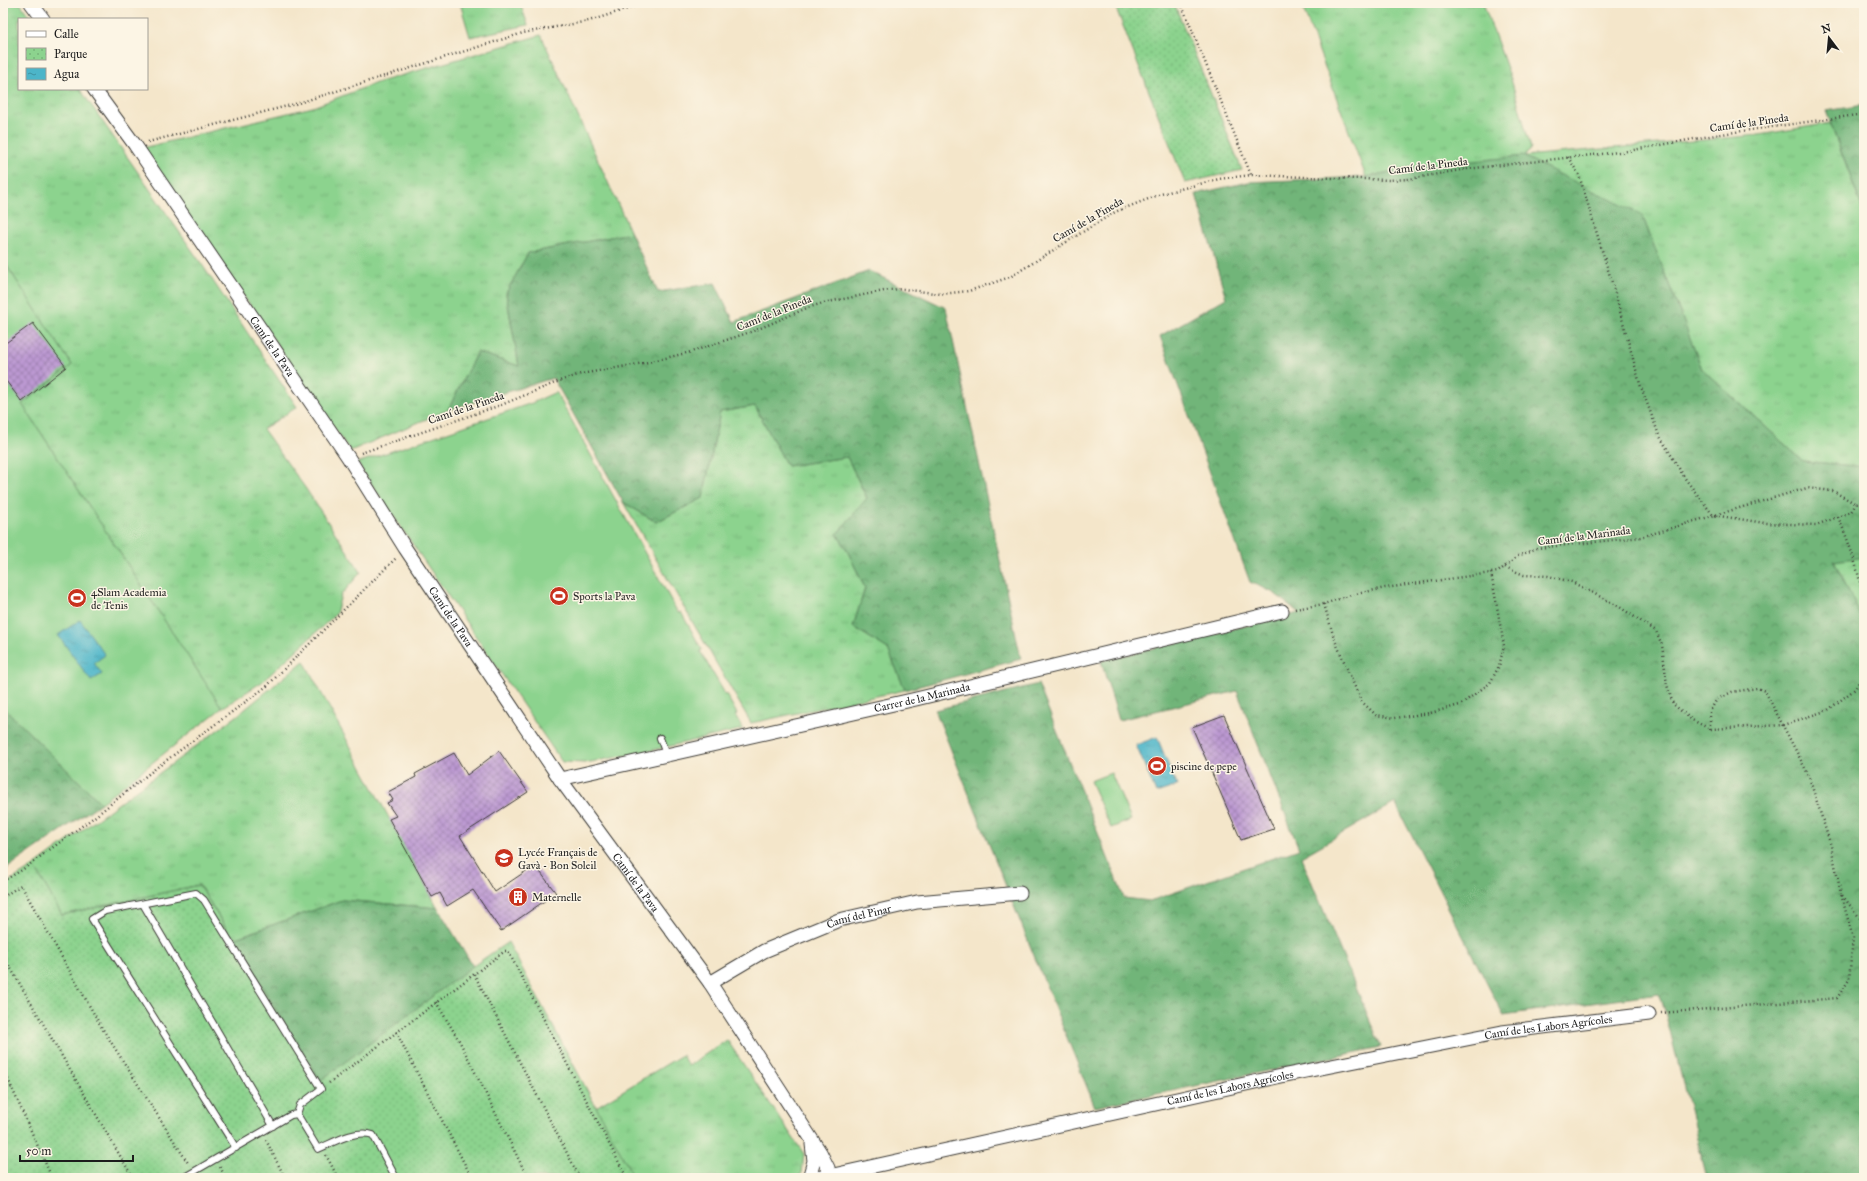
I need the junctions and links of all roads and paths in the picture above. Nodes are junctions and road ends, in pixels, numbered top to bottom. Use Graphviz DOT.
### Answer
graph roads {
  1 [pos="32,3"];
  2 [pos="646,3"];
  3 [pos="1181,3"];
  4 [pos="42,18"];
  5 [pos="95,90"];
  6 [pos="1864,114"];
  7 [pos="135,145"];
  8 [pos="1568,157"];
  9 [pos="1251,175"];
  10 [pos="348,457"];
  11 [pos="1864,501"];
  12 [pos="1856,504"];
  13 [pos="1713,515"];
  14 [pos="1838,517"];
  15 [pos="405,548"];
  16 [pos="1504,567"];
  17 [pos="1491,573"];
  18 [pos="1324,604"];
  19 [pos="1864,604"];
  20 [pos="1282,611"];
  21 [pos="1864,673"];
  22 [pos="1783,725"];
  23 [pos="1710,729"];
  24 [pos="660,738"];
  25 [pos="666,754"];
  26 [pos="560,779"];
  27 [pos="3,881"];
  28 [pos="1020,893"];
  29 [pos="1841,894"];
  30 [pos="3,896"];
  31 [pos="142,904"];
  32 [pos="1864,923"];
  33 [pos="3,955"];
  34 [pos="474,974"];
  35 [pos="710,984"];
  36 [pos="436,1002"];
  37 [pos="1648,1014"];
  38 [pos="396,1032"];
  39 [pos="3,1068"];
  40 [pos="12,1087"];
  41 [pos="320,1089"];
  42 [pos="3,1091"];
  43 [pos="297,1114"];
  44 [pos="273,1126"];
  45 [pos="262,1132"];
  46 [pos="812,1140"];
  47 [pos="322,1147"];
  48 [pos="236,1148"];
  49 [pos="194,1172"];
  50 [pos="830,1177"];
  51 [pos="52,1178"];
  52 [pos="133,1178"];
  53 [pos="183,1178"];
  54 [pos="285,1178"];
  55 [pos="338,1178"];
  56 [pos="396,1178"];
  57 [pos="472,1178"];
  58 [pos="528,1178"];
  59 [pos="580,1178"];
  60 [pos="627,1178"];
  61 [pos="810,1178"];
  62 [pos="816,1178"];
  1 -- 4 [label="street"];
  2 -- 7 [label="path"];
  3 -- 9 [label="path"];
  5 -- 7 [label="street, Camí de la Pava"];
  6 -- 8 [label="path, Camí de la Pineda"];
  7 -- 10 [label="street, Camí de la Pava"];
  8 -- 9 [label="path, Camí de la Pineda"];
  8 -- 13 [label="path"];
  9 -- 10 [label="path, Camí de la Pineda"];
  10 -- 15 [label="street, Camí de la Pava"];
  11 -- 12 [label="path"];
  12 -- 13 [label="path, Camí de la Marinada"];
  12 -- 14 [label="path"];
  13 -- 14 [label="path"];
  13 -- 16 [label="path, Camí de la Marinada"];
  14 -- 19 [label="path"];
  15 -- 26 [label="street, Camí de la Pava"];
  15 -- 27 [label="path"];
  16 -- 17 [label="path, Camí de la Marinada"];
  16 -- 23 [label="path"];
  17 -- 18 [label="path, Camí de la Marinada"];
  17 -- 18 [label="path"];
  18 -- 20 [label="path, Camí de la Marinada"];
  20 -- 25 [label="street, Carrer de la Marinada"];
  21 -- 22 [label="path"];
  22 -- 23 [label="path"];
  22 -- 23 [label="path"];
  22 -- 29 [label="path"];
  24 -- 25 [label="lane"];
  25 -- 26 [label="street, Carrer de la Marinada"];
  26 -- 35 [label="street, Camí de la Pava"];
  28 -- 35 [label="street, Camí del Pinar"];
  29 -- 32 [label="path"];
  29 -- 37 [label="path"];
  30 -- 49 [label="path"];
  31 -- 41 [label="lane"];
  31 -- 44 [label="lane"];
  31 -- 48 [label="lane"];
  33 -- 52 [label="path"];
  34 -- 36 [label="path"];
  34 -- 59 [label="path"];
  34 -- 60 [label="path"];
  35 -- 46 [label="street, Camí de la Pava"];
  36 -- 38 [label="path"];
  36 -- 58 [label="path"];
  37 -- 50 [label="street, Camí de les Labors Agrícoles"];
  38 -- 41 [label="path"];
  38 -- 57 [label="path"];
  39 -- 40 [label="path"];
  40 -- 42 [label="path"];
  40 -- 51 [label="path"];
  41 -- 43 [label="lane"];
  43 -- 44 [label="lane"];
  43 -- 47 [label="lane"];
  44 -- 45 [label="lane"];
  45 -- 48 [label="lane"];
  45 -- 54 [label="path"];
  46 -- 50 [label="street, Camí de la Pava"];
  46 -- 61 [label="street, Camí de la Pava"];
  47 -- 55 [label="path"];
  47 -- 56 [label="lane"];
  48 -- 49 [label="lane"];
  49 -- 53 [label="lane"];
  50 -- 62 [label="street, Camí de les Labors Agrícoles"];
}
